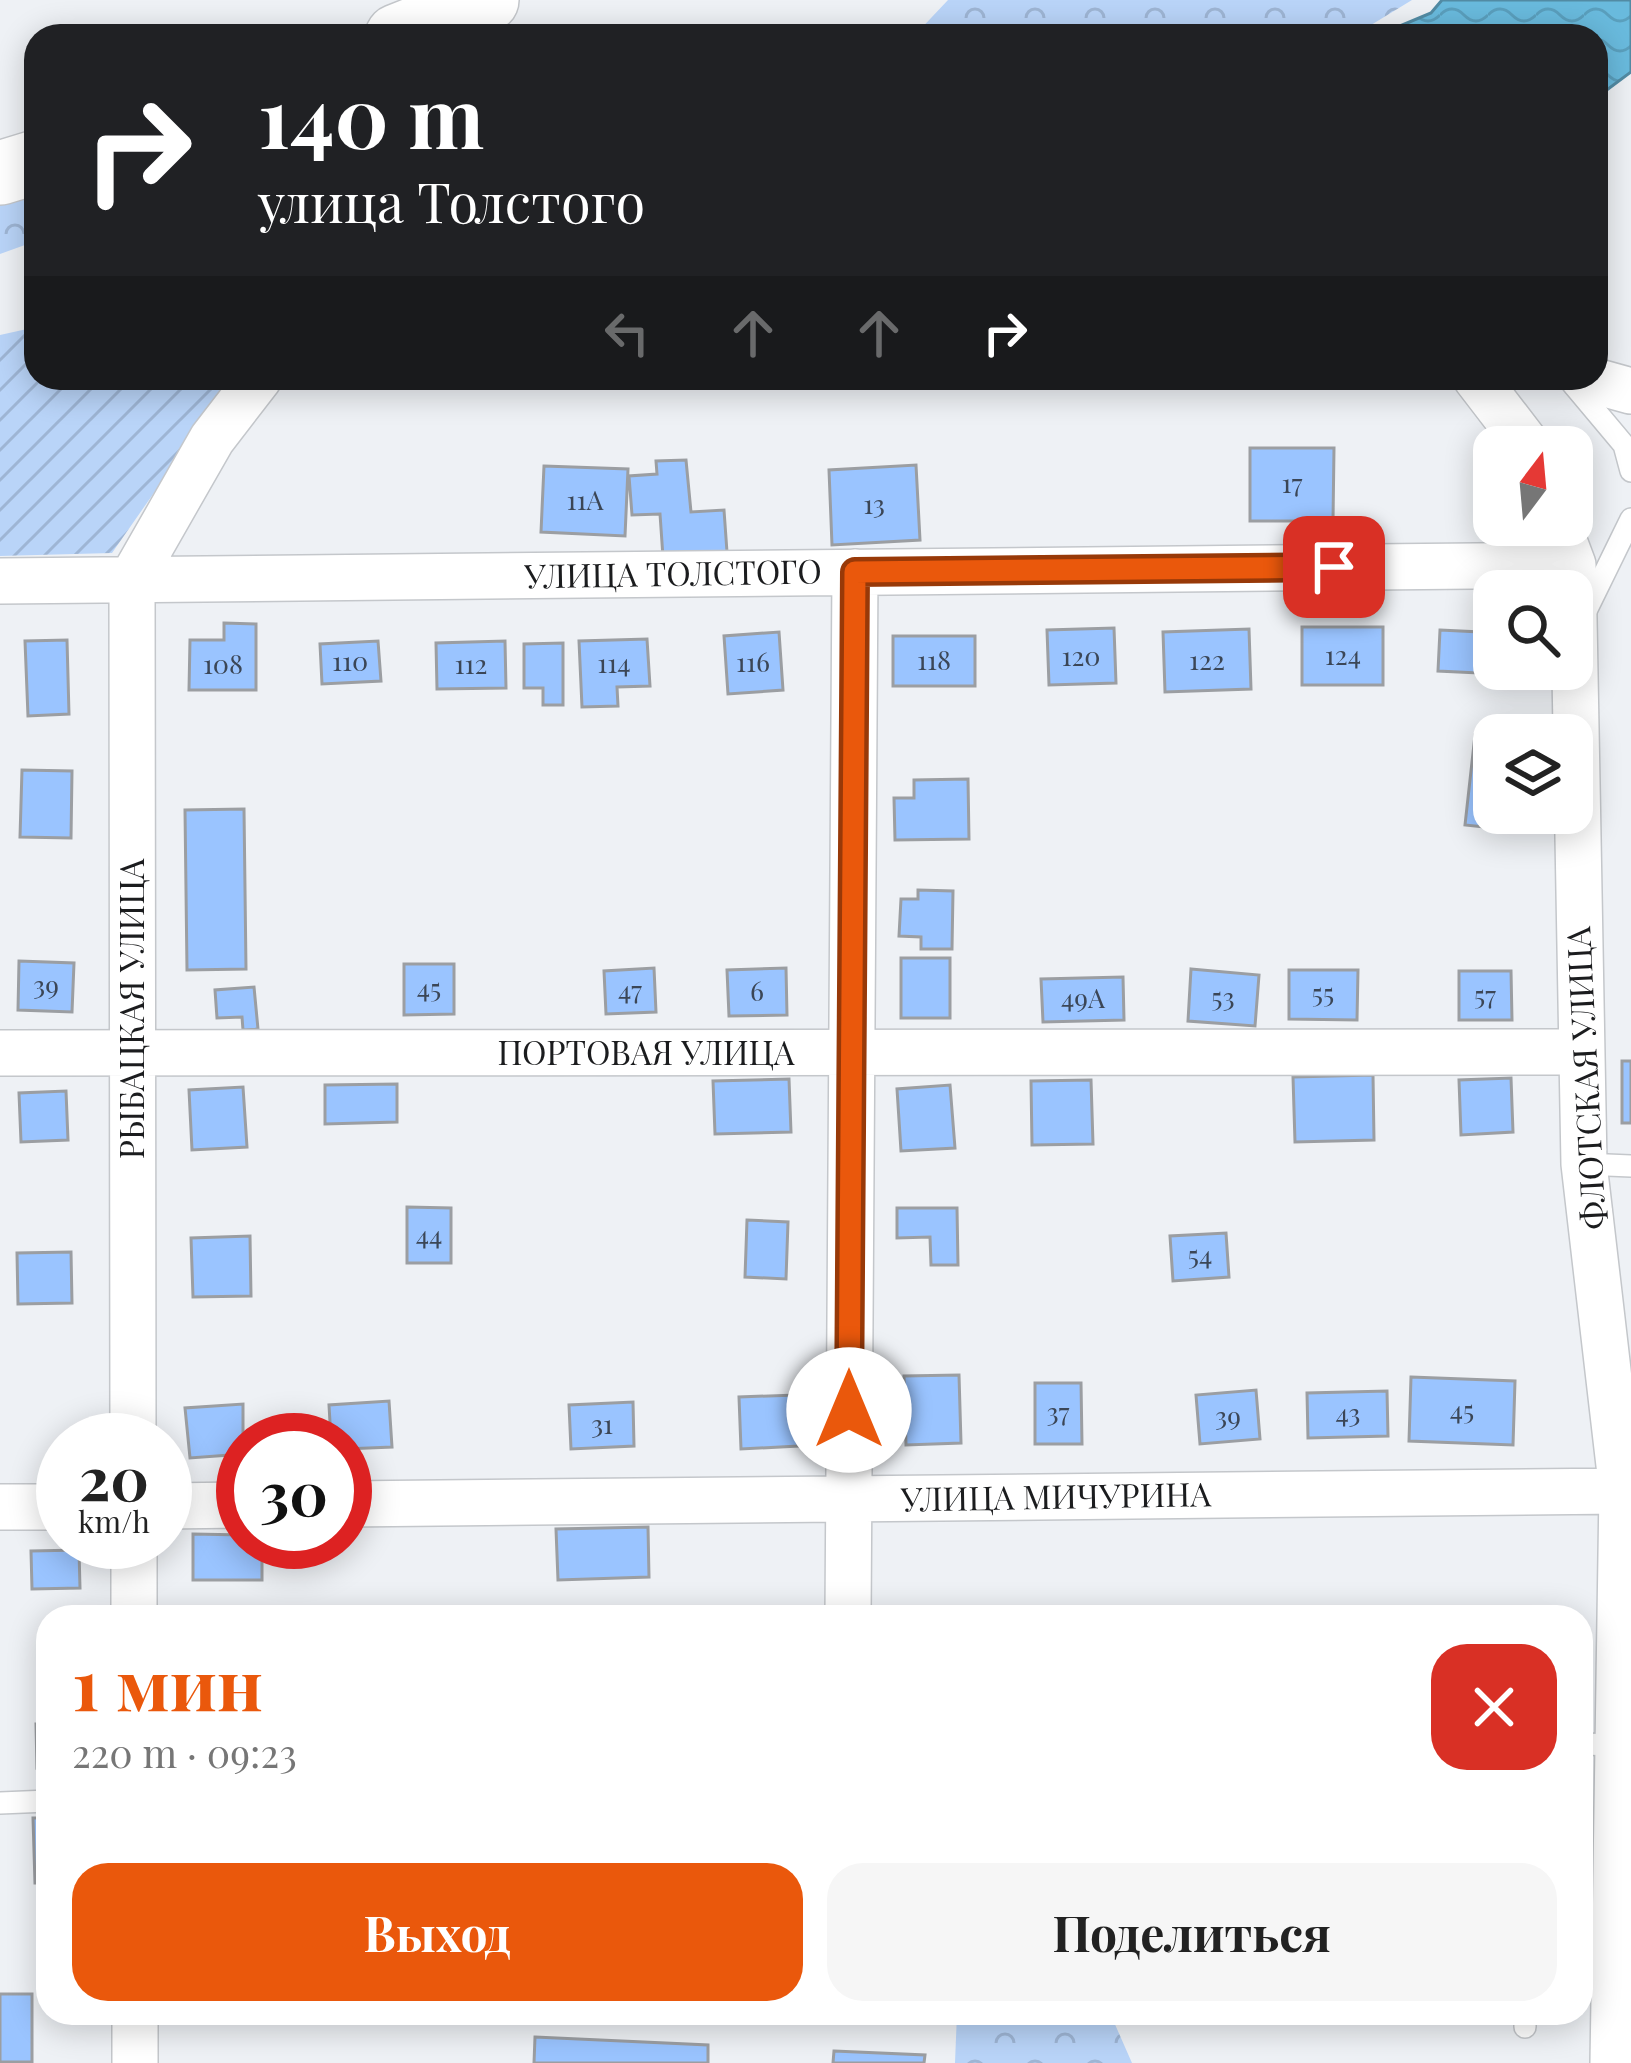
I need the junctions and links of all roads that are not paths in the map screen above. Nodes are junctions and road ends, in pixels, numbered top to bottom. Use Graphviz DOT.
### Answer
graph roads {
  1 [pos="487,0"];
  2 [pos="428,24"];
  3 [pos="250,390"];
  4 [pos="1485,390"];
  5 [pos="1577,390"];
  6 [pos="1513,426"];
  7 [pos="1631,471"];
  8 [pos="1631,519"];
  9 [pos="1540,546"];
  10 [pos="855,572"];
  11 [pos="132,579"];
  12 [pos="0,581"];
  13 [pos="1593,595"];
  14 [pos="1575,690"];
  15 [pos="1580,1052"];
  16 [pos="0,1053"];
  17 [pos="850,1053"];
  18 [pos="132,1054"];
  19 [pos="1583,1164"];
  20 [pos="1631,1166"];
  21 [pos="133,1413"];
  22 [pos="1627,1491"];
  23 [pos="849,1499"];
  24 [pos="372,1504"];
  25 [pos="36,1507"];
  26 [pos="0,1508"];
  27 [pos="134,1569"];
  28 [pos="134,1605"];
  29 [pos="848,1605"];
  30 [pos="1626,1635"];
  31 [pos="1600,1744"];
  32 [pos="36,1802"];
  33 [pos="0,1803"];
  34 [pos="1624,1899"];
  35 [pos="134,2025"];
  36 [pos="135,2063"];
  37 [pos="1613,2063"];
  1 -- 2 [label="street"];
  3 -- 11 [label="street"];
  4 -- 6 [label="street"];
  5 -- 7 [label="lane"];
  8 -- 13 [label="lane"];
  9 -- 10 [label="street, УЛИЦА ТОЛСТОГО"];
  10 -- 11 [label="street, УЛИЦА ТОЛСТОГО"];
  10 -- 17 [label="street"];
  11 -- 12 [label="street, УЛИЦА ТОЛСТОГО"];
  11 -- 18 [label="street, РЫБАЦКАЯ УЛИЦА"];
  14 -- 15 [label="street, ФЛОТСКАЯ УЛИЦА"];
  15 -- 17 [label="street, ПОРТОВАЯ УЛИЦА"];
  15 -- 19 [label="street, ФЛОТСКАЯ УЛИЦА"];
  16 -- 18 [label="street, ПОРТОВАЯ УЛИЦА"];
  17 -- 18 [label="street, ПОРТОВАЯ УЛИЦА"];
  17 -- 23 [label="street"];
  18 -- 21 [label="street, РЫБАЦКАЯ УЛИЦА"];
  19 -- 20 [label="lane"];
  19 -- 22 [label="street, ФЛОТСКАЯ УЛИЦА"];
  22 -- 23 [label="street, УЛИЦА МИЧУРИНА"];
  22 -- 30 [label="street, ФЛОТСКАЯ УЛИЦА"];
  23 -- 24 [label="street, УЛИЦА МИЧУРИНА"];
  23 -- 29 [label="street"];
  25 -- 26 [label="street"];
  27 -- 28 [label="street"];
  30 -- 31 [label="street, ФЛОТСКАЯ УЛИЦА"];
  31 -- 34 [label="street, ФЛОТСКАЯ УЛИЦА"];
  32 -- 33 [label="lane"];
  34 -- 37 [label="street, ФЛОТСКАЯ УЛИЦА"];
  35 -- 36 [label="street"];
}
